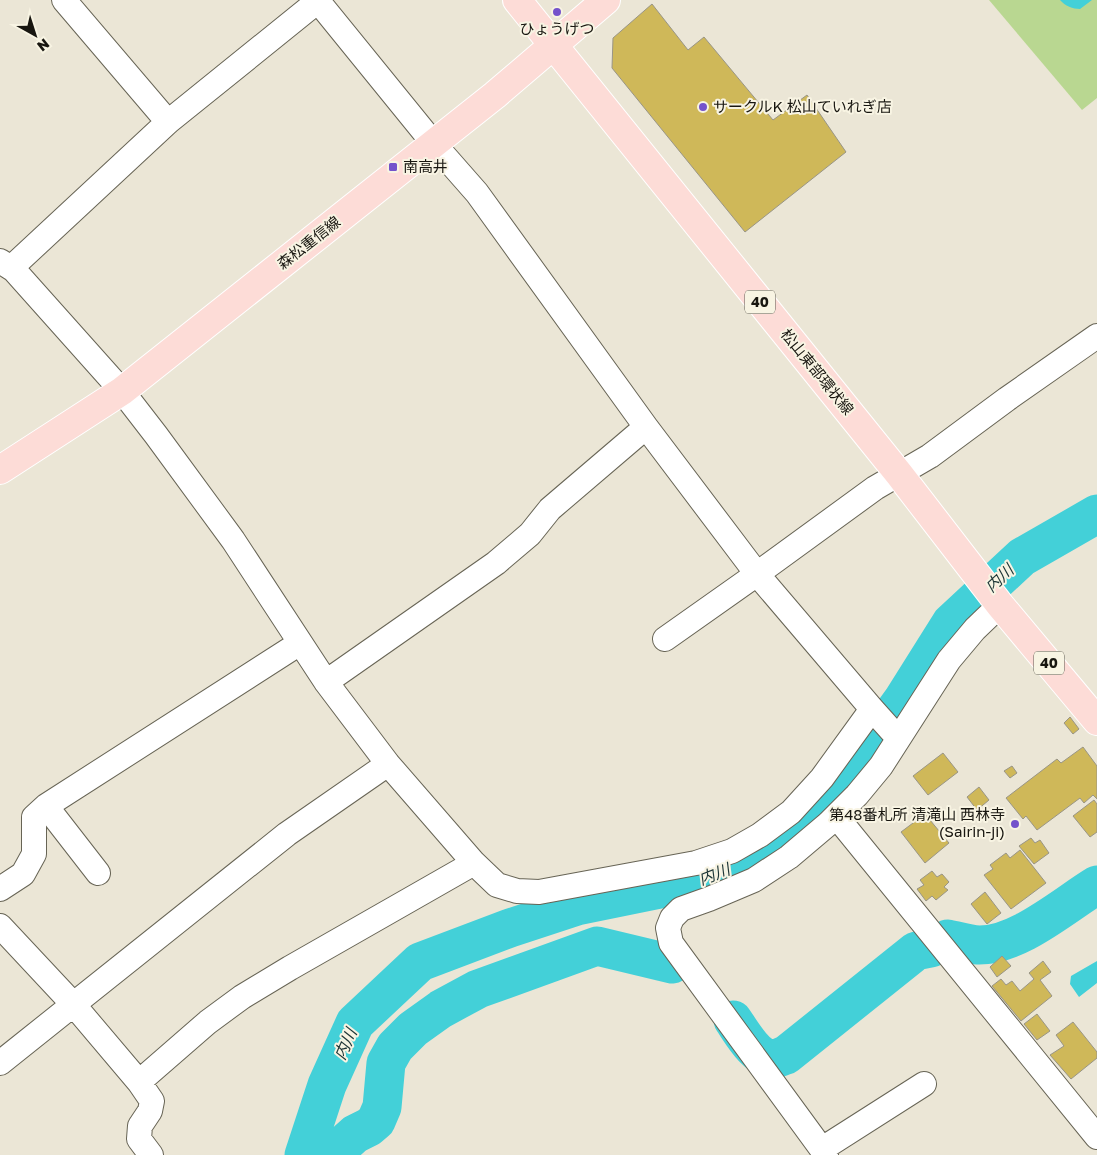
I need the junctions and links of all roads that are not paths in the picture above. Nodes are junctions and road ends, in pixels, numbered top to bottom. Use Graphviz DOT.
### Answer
graph roads {
  1 [pos="64,0"];
  2 [pos="318,0"];
  3 [pos="517,0"];
  4 [pos="606,0"];
  5 [pos="553,46"];
  6 [pos="168,122"];
  7 [pos="434,144"];
  8 [pos="5,264"];
  9 [pos="1097,336"];
  10 [pos="122,391"];
  11 [pos="646,427"];
  12 [pos="0,470"];
  13 [pos="899,474"];
  14 [pos="757,574"];
  15 [pos="1000,605"];
  16 [pos="665,639"];
  17 [pos="300,643"];
  18 [pos="326,682"];
  19 [pos="874,712"];
  20 [pos="1097,722"];
  21 [pos="896,736"];
  22 [pos="388,764"];
  23 [pos="46,806"];
  24 [pos="836,816"];
  25 [pos="474,863"];
  26 [pos="98,873"];
  27 [pos="0,889"];
  28 [pos="0,926"];
  29 [pos="73,1004"];
  30 [pos="0,1063"];
  31 [pos="139,1082"];
  32 [pos="924,1084"];
  33 [pos="1097,1137"];
  34 [pos="824,1152"];
  35 [pos="151,1155"];
  1 -- 6 [label="street"];
  2 -- 6 [label="street"];
  2 -- 7 [label="street"];
  3 -- 5 [label="main road, 松山東部環状線 / 40"];
  4 -- 5 [label="main road, 森松重信線"];
  5 -- 7 [label="main road, 森松重信線"];
  5 -- 13 [label="main road, 松山東部環状線 / 40"];
  6 -- 8 [label="street"];
  7 -- 10 [label="main road, 森松重信線"];
  7 -- 11 [label="street"];
  8 -- 10 [label="street"];
  9 -- 13 [label="street"];
  10 -- 12 [label="main road, 森松重信線"];
  10 -- 17 [label="street"];
  11 -- 14 [label="street"];
  11 -- 18 [label="street"];
  13 -- 14 [label="street"];
  13 -- 15 [label="main road, 松山東部環状線 / 40"];
  14 -- 16 [label="street"];
  14 -- 19 [label="street"];
  15 -- 20 [label="main road, 松山東部環状線 / 40"];
  15 -- 21 [label="street"];
  17 -- 18 [label="street"];
  17 -- 23 [label="street"];
  18 -- 22 [label="street"];
  19 -- 21 [label="street"];
  19 -- 25 [label="street"];
  21 -- 24 [label="street"];
  22 -- 25 [label="street"];
  22 -- 29 [label="street"];
  23 -- 26 [label="street"];
  23 -- 27 [label="street"];
  24 -- 33 [label="street"];
  24 -- 34 [label="street"];
  25 -- 31 [label="street"];
  28 -- 29 [label="street"];
  29 -- 30 [label="street"];
  29 -- 31 [label="street"];
  31 -- 35 [label="street"];
  32 -- 34 [label="street"];
}
